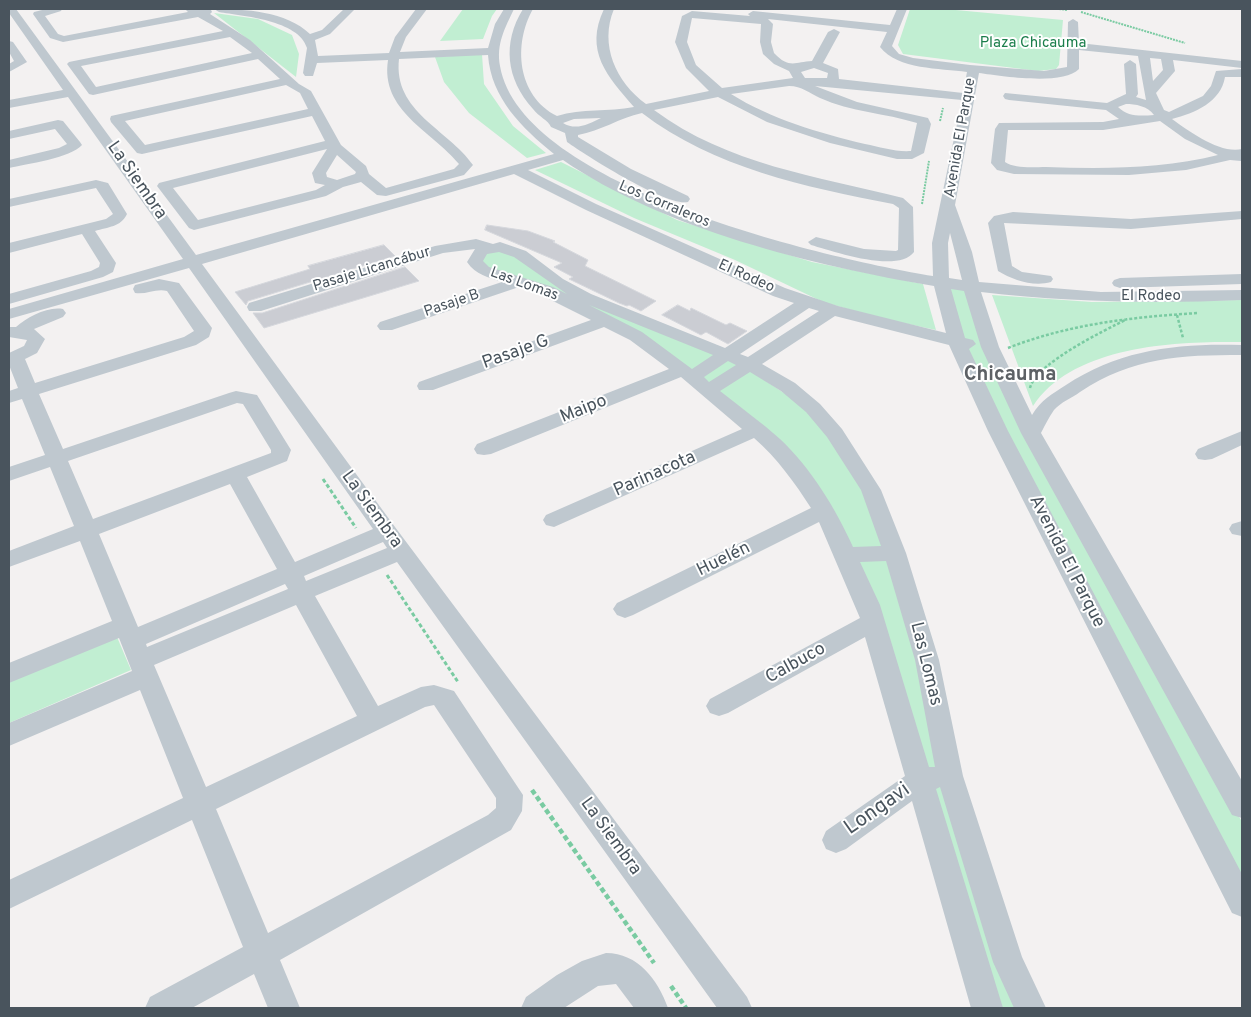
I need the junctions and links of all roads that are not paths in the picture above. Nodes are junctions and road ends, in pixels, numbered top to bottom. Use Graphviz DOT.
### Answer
graph roads {
  1 [pos="11,9"];
  2 [pos="57,9"];
  3 [pos="219,9"];
  4 [pos="270,9"];
  5 [pos="350,9"];
  6 [pos="422,9"];
  7 [pos="508,9"];
  8 [pos="528,9"];
  9 [pos="609,9"];
  10 [pos="706,9"];
  11 [pos="902,9"];
  12 [pos="196,11"];
  13 [pos="259,16"];
  14 [pos="1073,22"];
  15 [pos="894,29"];
  16 [pos="834,32"];
  17 [pos="232,33"];
  18 [pos="308,39"];
  19 [pos="9,44"];
  20 [pos="1073,46"];
  21 [pos="493,47"];
  22 [pos="393,52"];
  23 [pos="1143,54"];
  24 [pos="261,55"];
  25 [pos="1166,56"];
  26 [pos="312,57"];
  27 [pos="1130,64"];
  28 [pos="1242,64"];
  29 [pos="816,65"];
  30 [pos="14,66"];
  31 [pos="974,68"];
  32 [pos="795,70"];
  33 [pos="1242,73"];
  34 [pos="309,74"];
  35 [pos="287,78"];
  36 [pos="833,78"];
  37 [pos="803,81"];
  38 [pos="69,88"];
  39 [pos="932,88"];
  40 [pos="884,89"];
  41 [pos="305,91"];
  42 [pos="720,92"];
  43 [pos="1150,92"];
  44 [pos="1008,96"];
  45 [pos="9,97"];
  46 [pos="1127,100"];
  47 [pos="967,101"];
  48 [pos="9,104"];
  49 [pos="1110,107"];
  50 [pos="643,108"];
  51 [pos="316,111"];
  52 [pos="1158,112"];
  53 [pos="619,114"];
  54 [pos="1140,119"];
  55 [pos="557,120"];
  56 [pos="571,131"];
  57 [pos="9,135"];
  58 [pos="334,145"];
  59 [pos="564,154"];
  60 [pos="1239,156"];
  61 [pos="9,164"];
  62 [pos="516,169"];
  63 [pos="362,175"];
  64 [pos="338,184"];
  65 [pos="9,203"];
  66 [pos="949,208"];
  67 [pos="1242,215"];
  68 [pos="86,228"];
  69 [pos="9,248"];
  70 [pos="491,248"];
  71 [pos="193,262"];
  72 [pos="1242,279"];
  73 [pos="518,282"];
  74 [pos="941,282"];
  75 [pos="973,286"];
  76 [pos="1242,295"];
  77 [pos="9,299"];
  78 [pos="580,301"];
  79 [pos="806,302"];
  80 [pos="255,307"];
  81 [pos="832,310"];
  82 [pos="9,314"];
  83 [pos="606,320"];
  84 [pos="386,326"];
  85 [pos="16,332"];
  86 [pos="957,342"];
  87 [pos="998,348"];
  88 [pos="1242,350"];
  89 [pos="728,353"];
  90 [pos="12,359"];
  91 [pos="750,364"];
  92 [pos="695,379"];
  93 [pos="426,386"];
  94 [pos="19,394"];
  95 [pos="756,430"];
  96 [pos="1031,434"];
  97 [pos="1242,437"];
  98 [pos="484,449"];
  99 [pos="1205,454"];
  100 [pos="57,458"];
  101 [pos="9,474"];
  102 [pos="235,474"];
  103 [pos="823,511"];
  104 [pos="554,520"];
  105 [pos="87,530"];
  106 [pos="387,532"];
  107 [pos="371,551"];
  108 [pos="401,551"];
  109 [pos="895,553"];
  110 [pos="845,555"];
  111 [pos="9,560"];
  112 [pos="297,582"];
  113 [pos="625,609"];
  114 [pos="873,622"];
  115 [pos="137,650"];
  116 [pos="9,673"];
  117 [pos="719,706"];
  118 [pos="373,720"];
  119 [pos="9,735"];
  120 [pos="950,776"];
  121 [pos="921,780"];
  122 [pos="200,803"];
  123 [pos="1242,806"];
  124 [pos="836,840"];
  125 [pos="9,895"];
  126 [pos="1242,903"];
  127 [pos="262,953"];
  128 [pos="661,996"];
  129 [pos="161,1008"];
  130 [pos="284,1008"];
  131 [pos="537,1008"];
  132 [pos="736,1008"];
  133 [pos="987,1008"];
  134 [pos="1030,1008"];
  1 -- 38 [label="street, La Siembra"];
  2 -- 12 [label="street"];
  3 -- 12 [label="street"];
  3 -- 13 [label="street"];
  4 -- 13 [label="street"];
  5 -- 18 [label="street"];
  6 -- 22 [label="street"];
  7 -- 21 [label="street"];
  8 -- 55 [label="street"];
  9 -- 50 [label="street"];
  10 -- 15 [label="street"];
  11 -- 15 [label="street"];
  12 -- 17 [label="street"];
  13 -- 18 [label="street"];
  14 -- 20 [label="street"];
  15 -- 31 [label="street"];
  16 -- 29 [label="street"];
  17 -- 24 [label="street"];
  17 -- 24 [label="street"];
  18 -- 26 [label="street"];
  19 -- 30 [label="street"];
  20 -- 23 [label="street"];
  20 -- 31 [label="street"];
  21 -- 22 [label="street"];
  21 -- 59 [label="street, Los Corraleros"];
  22 -- 26 [label="street"];
  22 -- 63 [label="street"];
  23 -- 25 [label="street"];
  23 -- 43 [label="street"];
  24 -- 35 [label="street"];
  25 -- 28 [label="street"];
  25 -- 43 [label="street"];
  26 -- 34 [label="street"];
  27 -- 46 [label="street"];
  29 -- 32 [label="street"];
  29 -- 36 [label="street"];
  31 -- 47 [label="street, Avenida El Parque"];
  32 -- 37 [label="street"];
  32 -- 42 [label="street"];
  33 -- 52 [label="street"];
  34 -- 35 [label="street"];
  34 -- 41 [label="street"];
  35 -- 41 [label="street"];
  35 -- 51 [label="street"];
  36 -- 37 [label="street"];
  36 -- 39 [label="street"];
  36 -- 40 [label="street"];
  37 -- 42 [label="street"];
  37 -- 42 [label="street"];
  38 -- 45 [label="street"];
  38 -- 48 [label="street"];
  38 -- 71 [label="street, La Siembra"];
  40 -- 47 [label="street"];
  40 -- 47 [label="street"];
  41 -- 51 [label="street"];
  42 -- 50 [label="street"];
  43 -- 52 [label="street"];
  44 -- 49 [label="street"];
  46 -- 49 [label="street"];
  46 -- 52 [label="street"];
  47 -- 66 [label="street, Avenida El Parque"];
  49 -- 54 [label="street"];
  50 -- 53 [label="street"];
  50 -- 56 [label="street"];
  51 -- 58 [label="street"];
  52 -- 54 [label="street"];
  52 -- 60 [label="street"];
  53 -- 55 [label="street"];
  53 -- 56 [label="street"];
  54 -- 60 [label="street"];
  55 -- 56 [label="street"];
  57 -- 61 [label="street"];
  58 -- 63 [label="street"];
  58 -- 64 [label="street"];
  58 -- 64 [label="street"];
  59 -- 62 [label="street"];
  59 -- 74 [label="street, Los Corraleros"];
  62 -- 71 [label="street"];
  62 -- 79 [label="street, El Rodeo"];
  63 -- 64 [label="street"];
  65 -- 68 [label="street"];
  66 -- 74 [label="street, Avenida El Parque"];
  66 -- 75 [label="street, Avenida El Parque"];
  67 -- 72 [label="street"];
  68 -- 69 [label="street"];
  68 -- 77 [label="street"];
  70 -- 73 [label="street, Las Lomas"];
  70 -- 78 [label="street, Las Lomas"];
  70 -- 80 [label="street, Pasaje Licancábur"];
  71 -- 82 [label="street"];
  71 -- 106 [label="street, La Siembra"];
  73 -- 78 [label="street, Las Lomas"];
  73 -- 84 [label="street, Pasaje B"];
  74 -- 75 [label="street, El Rodeo"];
  74 -- 86 [label="street, Avenida El Parque"];
  75 -- 76 [label="street, El Rodeo"];
  75 -- 87 [label="street, Avenida El Parque"];
  78 -- 83 [label="street, Las Lomas"];
  78 -- 89 [label="street, Las Lomas"];
  79 -- 81 [label="street, El Rodeo"];
  79 -- 89 [label="street"];
  81 -- 86 [label="street, El Rodeo"];
  81 -- 91 [label="street"];
  83 -- 92 [label="street, Las Lomas"];
  83 -- 93 [label="street, Pasaje G"];
  85 -- 90 [label="street"];
  85 -- 94 [label="street"];
  86 -- 87 [label="street, El Rodeo"];
  86 -- 126 [label="street, Avenida El Parque"];
  87 -- 96 [label="street, Avenida El Parque"];
  88 -- 96 [label="street"];
  89 -- 91 [label="street, Las Lomas"];
  89 -- 92 [label="street"];
  90 -- 94 [label="street"];
  91 -- 92 [label="street"];
  91 -- 109 [label="street, Las Lomas"];
  92 -- 95 [label="street, Las Lomas"];
  92 -- 98 [label="street, Maipo"];
  94 -- 100 [label="street"];
  95 -- 103 [label="street, Las Lomas"];
  95 -- 104 [label="street, Parinacota"];
  96 -- 123 [label="street, Avenida El Parque"];
  97 -- 99 [label="street"];
  100 -- 101 [label="street"];
  100 -- 102 [label="street"];
  100 -- 105 [label="street"];
  102 -- 105 [label="street"];
  102 -- 112 [label="street"];
  103 -- 110 [label="street, Las Lomas"];
  103 -- 113 [label="street, Huelén"];
  105 -- 111 [label="street"];
  105 -- 115 [label="street"];
  106 -- 107 [label="street"];
  106 -- 108 [label="street, La Siembra"];
  107 -- 108 [label="street"];
  107 -- 112 [label="street"];
  108 -- 132 [label="street, La Siembra"];
  109 -- 110 [label="street"];
  109 -- 120 [label="street, Las Lomas"];
  110 -- 114 [label="street, Las Lomas"];
  112 -- 115 [label="street"];
  112 -- 118 [label="street"];
  114 -- 117 [label="street, Calbuco"];
  114 -- 121 [label="street, Las Lomas"];
  115 -- 116 [label="street"];
  115 -- 119 [label="street"];
  115 -- 122 [label="street"];
  118 -- 122 [label="street"];
  118 -- 127 [label="street"];
  120 -- 121 [label="street"];
  120 -- 134 [label="street, Las Lomas"];
  121 -- 124 [label="street, Longavi"];
  121 -- 133 [label="street, Las Lomas"];
  122 -- 125 [label="street"];
  122 -- 127 [label="street"];
  127 -- 129 [label="street"];
  127 -- 130 [label="street"];
  128 -- 131 [label="street"];
}
